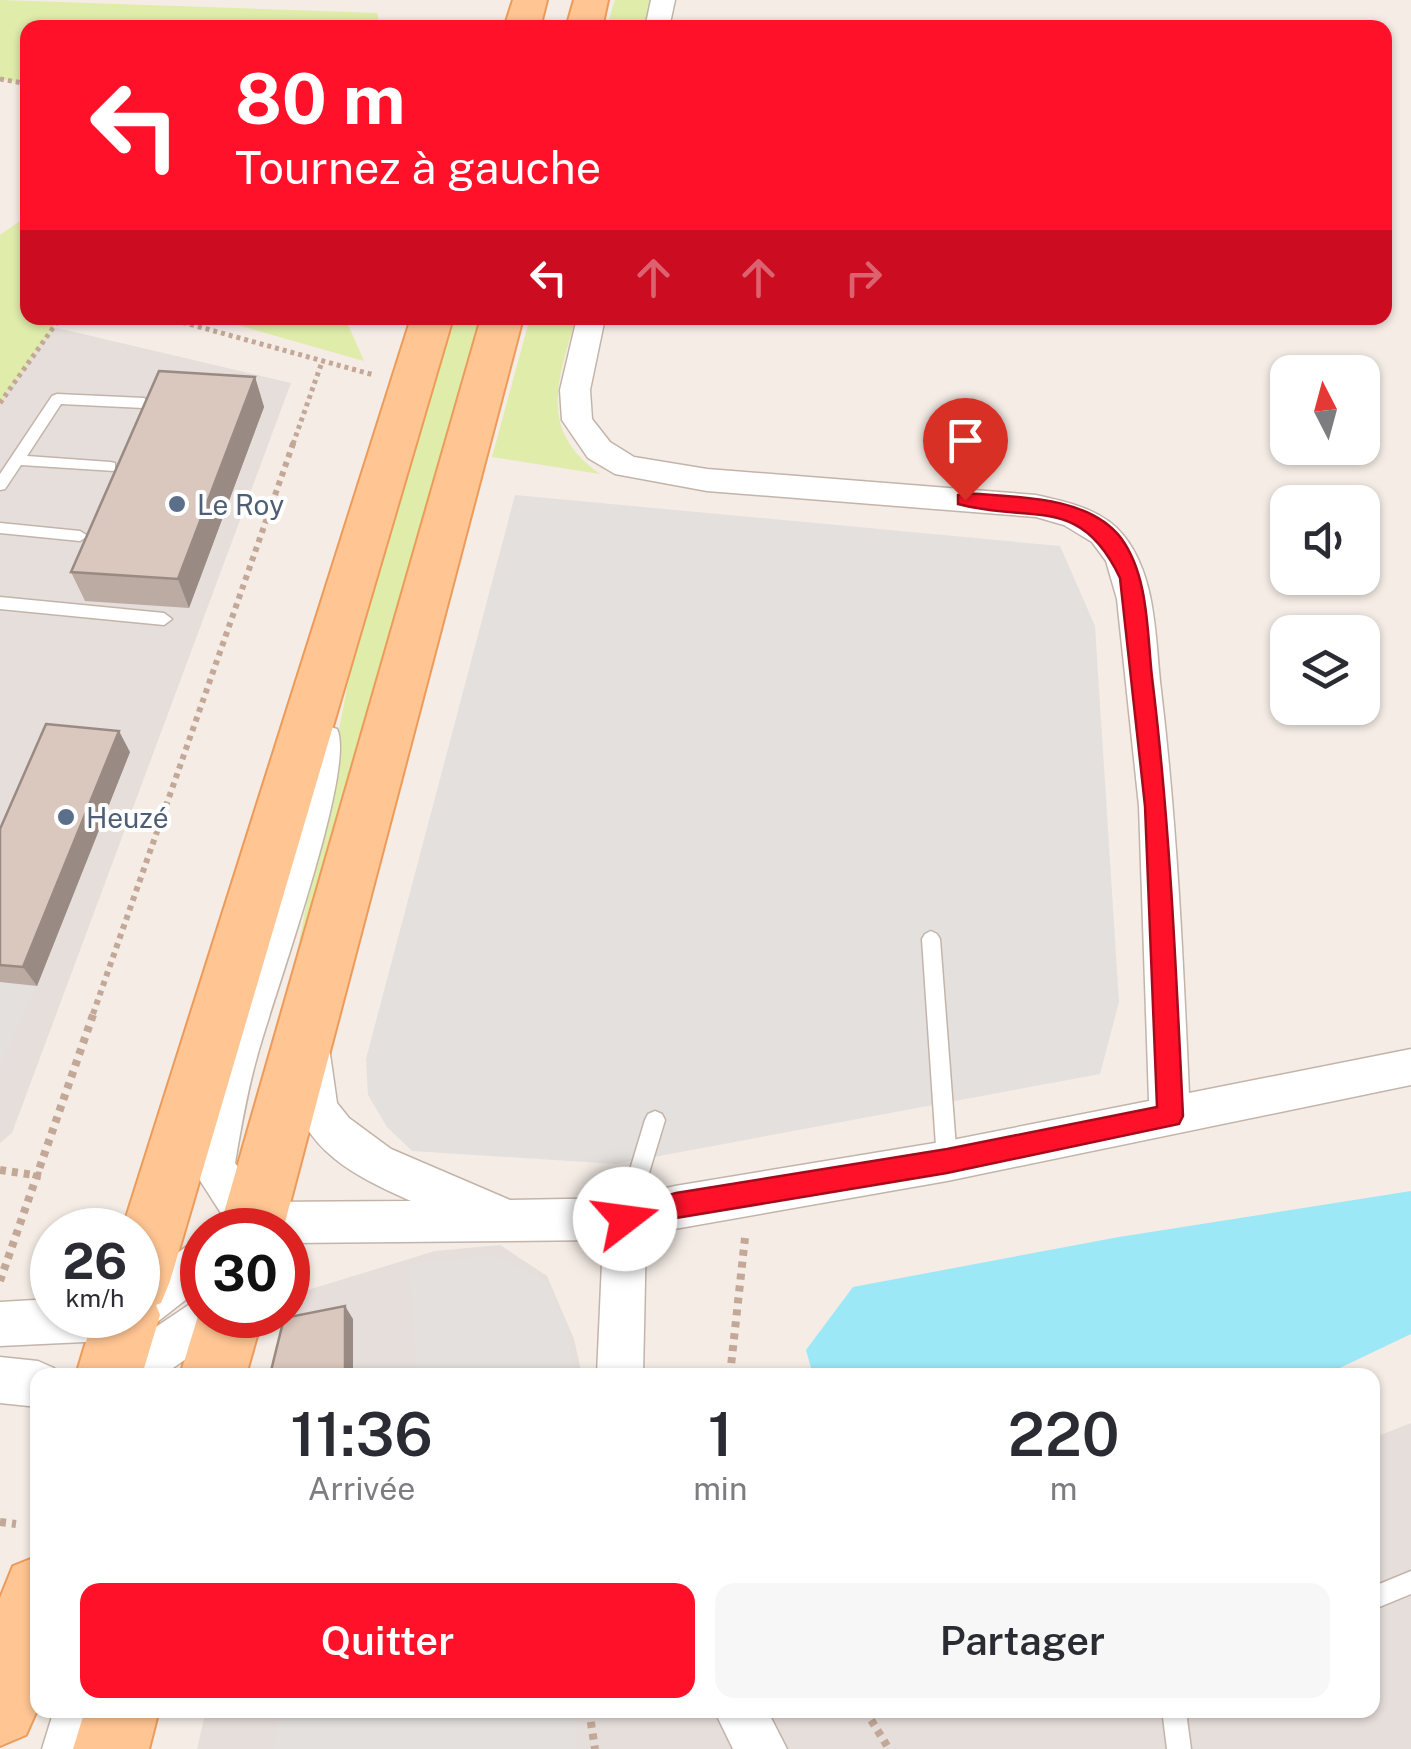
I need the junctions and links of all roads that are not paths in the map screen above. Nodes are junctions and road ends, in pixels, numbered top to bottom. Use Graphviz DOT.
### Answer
graph roads {
  1 [pos="428,325"];
  2 [pos="500,325"];
  3 [pos="589,325"];
  4 [pos="414,354"];
  5 [pos="144,403"];
  6 [pos="17,460"];
  7 [pos="110,467"];
  8 [pos="0,485"];
  9 [pos="0,528"];
  10 [pos="80,536"];
  11 [pos="0,603"];
  12 [pos="340,615"];
  13 [pos="164,619"];
  14 [pos="931,940"];
  15 [pos="308,1026"];
  16 [pos="1411,1068"];
  17 [pos="1170,1116"];
  18 [pos="655,1120"];
  19 [pos="947,1161"];
  20 [pos="238,1208"];
  21 [pos="256,1208"];
  22 [pos="625,1219"];
  23 [pos="511,1221"];
  24 [pos="310,1226"];
  25 [pos="160,1279"];
  26 [pos="180,1290"];
  27 [pos="160,1317"];
  28 [pos="0,1324"];
  29 [pos="30,1327"];
  30 [pos="620,1368"];
  31 [pos="0,1380"];
  32 [pos="30,1383"];
  33 [pos="1411,1582"];
  34 [pos="1380,1596"];
  35 [pos="30,1616"];
  36 [pos="0,1709"];
  37 [pos="77,1718"];
  38 [pos="120,1718"];
  39 [pos="744,1718"];
  40 [pos="1175,1718"];
  41 [pos="68,1749"];
  42 [pos="111,1749"];
  43 [pos="761,1749"];
  44 [pos="1179,1749"];
  1 -- 4 [label="main road"];
  2 -- 15 [label="main road"];
  3 -- 17 [label="street"];
  4 -- 12 [label="main road"];
  5 -- 6 [label="lane"];
  6 -- 7 [label="lane"];
  6 -- 8 [label="lane"];
  9 -- 10 [label="lane"];
  11 -- 13 [label="lane"];
  12 -- 20 [label="street"];
  12 -- 25 [label="main road"];
  14 -- 19 [label="lane"];
  15 -- 21 [label="main road"];
  15 -- 23 [label="street"];
  16 -- 17 [label="street"];
  17 -- 19 [label="street"];
  18 -- 22 [label="lane"];
  19 -- 22 [label="street"];
  22 -- 23 [label="street"];
  22 -- 30 [label="street"];
  23 -- 24 [label="street"];
  26 -- 27 [label="street"];
  28 -- 29 [label="street"];
  31 -- 32 [label="street"];
  33 -- 34 [label="lane"];
  35 -- 36 [label="main road"];
  37 -- 41 [label="street"];
  38 -- 42 [label="main road"];
  39 -- 43 [label="street"];
  40 -- 44 [label="lane"];
}
